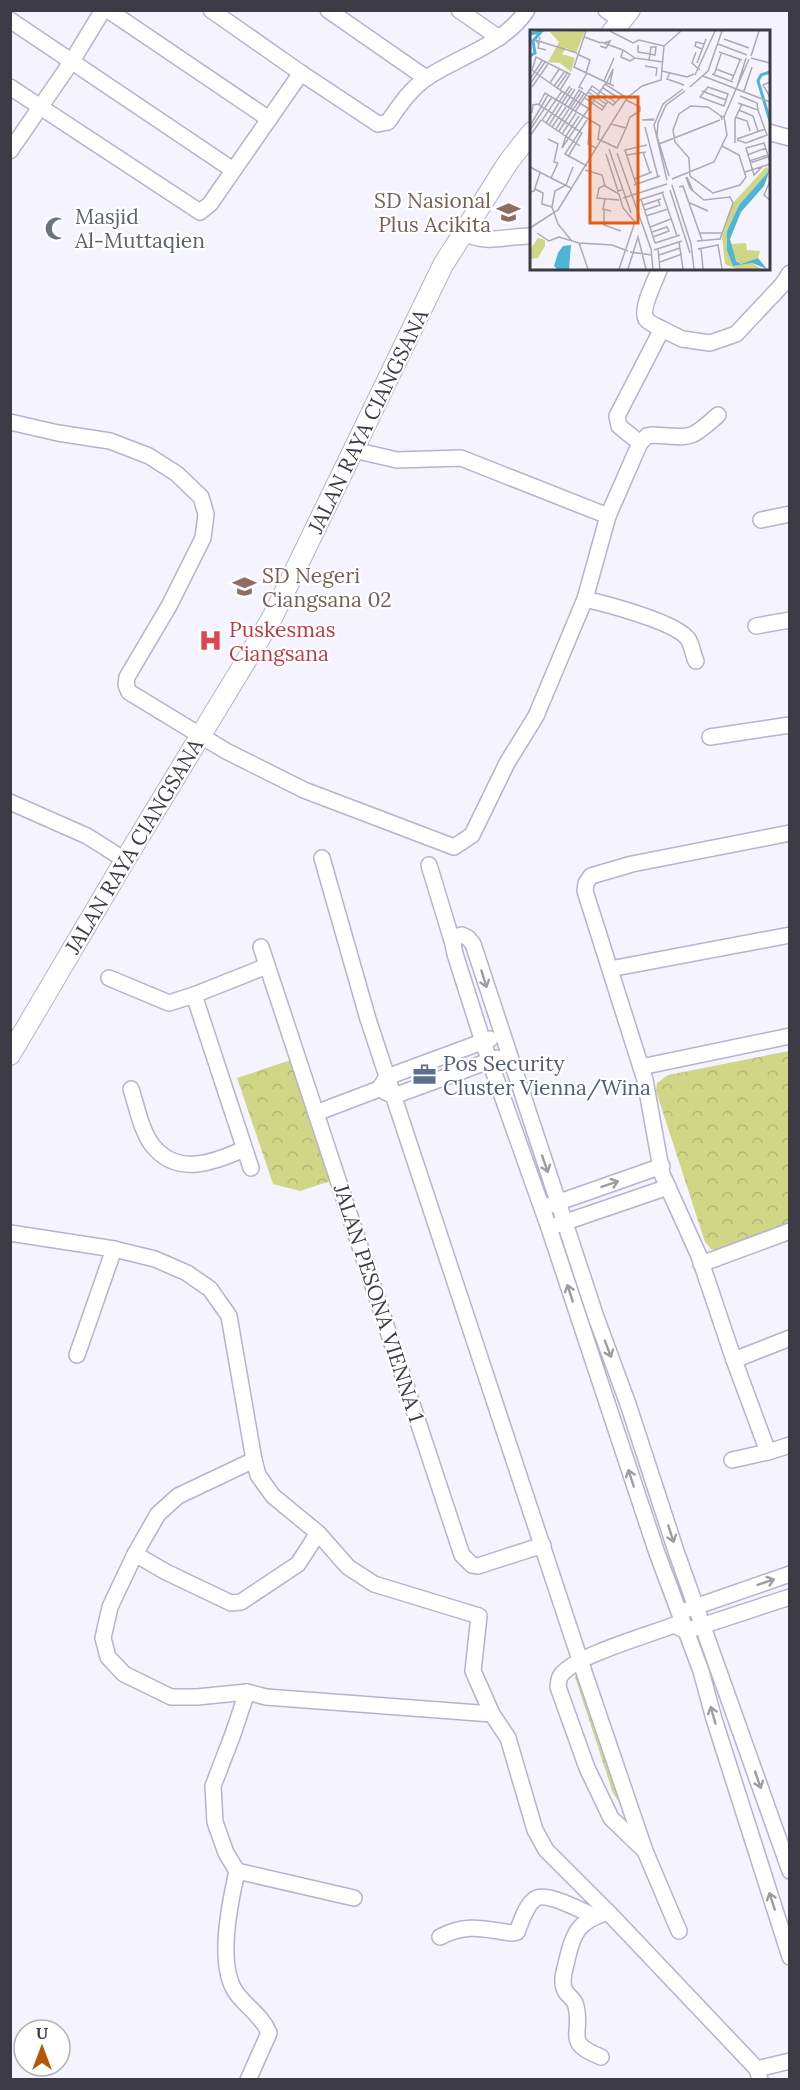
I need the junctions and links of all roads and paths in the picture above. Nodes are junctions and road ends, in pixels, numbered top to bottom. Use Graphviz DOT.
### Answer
graph roads {
  1 [pos="103,10"];
  2 [pos="108,10"];
  3 [pos="212,10"];
  4 [pos="328,10"];
  5 [pos="459,10"];
  6 [pos="527,10"];
  7 [pos="10,20"];
  8 [pos="498,38"];
  9 [pos="72,61"];
  10 [pos="301,73"];
  11 [pos="426,78"];
  12 [pos="10,87"];
  13 [pos="39,107"];
  14 [pos="269,119"];
  15 [pos="770,132"];
  16 [pos="530,133"];
  17 [pos="789,138"];
  18 [pos="11,150"];
  19 [pos="233,170"];
  20 [pos="464,232"];
  21 [pos="530,236"];
  22 [pos="659,270"];
  23 [pos="789,273"];
  24 [pos="662,329"];
  25 [pos="718,415"];
  26 [pos="10,422"];
  27 [pos="640,443"];
  28 [pos="354,450"];
  29 [pos="789,514"];
  30 [pos="608,516"];
  31 [pos="761,520"];
  32 [pos="585,599"];
  33 [pos="789,620"];
  34 [pos="756,626"];
  35 [pos="696,661"];
  36 [pos="789,725"];
  37 [pos="200,736"];
  38 [pos="710,737"];
  39 [pos="10,802"];
  40 [pos="789,833"];
  41 [pos="322,858"];
  42 [pos="125,860"];
  43 [pos="429,865"];
  44 [pos="789,935"];
  45 [pos="453,944"];
  46 [pos="261,947"];
  47 [pos="267,966"];
  48 [pos="610,969"];
  49 [pos="109,978"];
  50 [pos="194,995"];
  51 [pos="501,1035"];
  52 [pos="789,1036"];
  53 [pos="483,1042"];
  54 [pos="508,1054"];
  55 [pos="10,1055"];
  56 [pos="490,1061"];
  57 [pos="641,1067"];
  58 [pos="383,1083"];
  59 [pos="131,1089"];
  60 [pos="394,1096"];
  61 [pos="316,1113"];
  62 [pos="244,1149"];
  63 [pos="662,1166"];
  64 [pos="251,1168"];
  65 [pos="668,1187"];
  66 [pos="558,1202"];
  67 [pos="541,1208"];
  68 [pos="566,1222"];
  69 [pos="549,1228"];
  70 [pos="789,1231"];
  71 [pos="10,1233"];
  72 [pos="114,1249"];
  73 [pos="701,1264"];
  74 [pos="789,1338"];
  75 [pos="77,1355"];
  76 [pos="734,1360"];
  77 [pos="789,1444"];
  78 [pos="768,1452"];
  79 [pos="732,1460"];
  80 [pos="254,1461"];
  81 [pos="318,1533"];
  82 [pos="543,1545"];
  83 [pos="135,1554"];
  84 [pos="789,1574"];
  85 [pos="789,1597"];
  86 [pos="696,1606"];
  87 [pos="680,1623"];
  88 [pos="703,1625"];
  89 [pos="580,1660"];
  90 [pos="246,1692"];
  91 [pos="492,1714"];
  92 [pos="645,1851"];
  93 [pos="789,1870"];
  94 [pos="237,1871"];
  95 [pos="354,1898"];
  96 [pos="601,1914"];
  97 [pos="679,1931"];
  98 [pos="440,1937"];
  99 [pos="789,1957"];
  100 [pos="601,2057"];
  101 [pos="789,2061"];
  102 [pos="759,2074"];
  103 [pos="248,2079"];
  1 -- 9 [label="street"];
  2 -- 14 [label="street"];
  3 -- 10 [label="street"];
  4 -- 11 [label="street"];
  5 -- 8 [label="street"];
  6 -- 8 [label="street"];
  7 -- 9 [label="street"];
  8 -- 11 [label="street"];
  9 -- 13 [label="street"];
  9 -- 19 [label="street"];
  10 -- 11 [label="street"];
  10 -- 14 [label="street"];
  12 -- 13 [label="street"];
  13 -- 18 [label="street"];
  13 -- 19 [label="street"];
  14 -- 19 [label="street"];
  15 -- 17 [label="street"];
  16 -- 20 [label="main road, JALAN RAYA CIANGSANA"];
  20 -- 21 [label="street"];
  20 -- 28 [label="main road, JALAN RAYA CIANGSANA"];
  22 -- 24 [label="street"];
  23 -- 24 [label="street"];
  24 -- 27 [label="street"];
  25 -- 27 [label="street"];
  26 -- 37 [label="street"];
  27 -- 30 [label="street"];
  28 -- 30 [label="street"];
  28 -- 37 [label="main road, JALAN RAYA CIANGSANA"];
  29 -- 31 [label="street"];
  30 -- 32 [label="street"];
  32 -- 35 [label="street"];
  32 -- 37 [label="street"];
  33 -- 34 [label="street"];
  36 -- 38 [label="street"];
  37 -- 42 [label="main road, JALAN RAYA CIANGSANA"];
  39 -- 42 [label="street"];
  40 -- 48 [label="street"];
  41 -- 58 [label="street"];
  42 -- 55 [label="main road, JALAN RAYA CIANGSANA"];
  43 -- 45 [label="street"];
  44 -- 48 [label="street"];
  45 -- 51 [label="street, one-way"];
  45 -- 53 [label="street"];
  46 -- 47 [label="street, JALAN PESONA VIENNA 1"];
  47 -- 50 [label="street"];
  47 -- 61 [label="street, JALAN PESONA VIENNA 1"];
  48 -- 57 [label="street"];
  49 -- 50 [label="street"];
  50 -- 62 [label="street"];
  51 -- 53 [label="street"];
  51 -- 54 [label="street"];
  52 -- 57 [label="street"];
  53 -- 56 [label="street"];
  53 -- 58 [label="street"];
  54 -- 56 [label="street"];
  54 -- 66 [label="street, one-way"];
  56 -- 60 [label="street"];
  56 -- 67 [label="street"];
  57 -- 63 [label="street"];
  58 -- 60 [label="street"];
  58 -- 61 [label="street"];
  59 -- 62 [label="street"];
  60 -- 82 [label="street"];
  61 -- 82 [label="street, JALAN PESONA VIENNA 1"];
  62 -- 64 [label="street"];
  63 -- 65 [label="street"];
  66 -- 63 [label="street, one-way"];
  65 -- 68 [label="street"];
  65 -- 73 [label="street"];
  66 -- 67 [label="street"];
  66 -- 68 [label="street"];
  67 -- 69 [label="street"];
  68 -- 69 [label="street"];
  68 -- 86 [label="street, one-way"];
  87 -- 69 [label="street, one-way"];
  70 -- 73 [label="street"];
  71 -- 72 [label="street"];
  72 -- 75 [label="street"];
  72 -- 80 [label="street"];
  73 -- 76 [label="street"];
  74 -- 76 [label="street"];
  76 -- 78 [label="street"];
  77 -- 78 [label="street"];
  78 -- 79 [label="street"];
  80 -- 81 [label="street"];
  80 -- 83 [label="street"];
  81 -- 83 [label="street"];
  81 -- 91 [label="street"];
  82 -- 89 [label="street"];
  83 -- 90 [label="street"];
  86 -- 84 [label="street, one-way"];
  85 -- 88 [label="street"];
  86 -- 87 [label="street"];
  86 -- 88 [label="street"];
  87 -- 88 [label="street"];
  87 -- 89 [label="street"];
  99 -- 87 [label="street, one-way"];
  88 -- 93 [label="street, one-way"];
  89 -- 92 [label="street"];
  89 -- 92 [label="street"];
  90 -- 91 [label="street"];
  90 -- 94 [label="street"];
  91 -- 96 [label="street"];
  92 -- 97 [label="street"];
  94 -- 95 [label="street"];
  94 -- 103 [label="street"];
  96 -- 98 [label="street"];
  96 -- 100 [label="street"];
  96 -- 102 [label="street"];
  101 -- 102 [label="street"];
}
